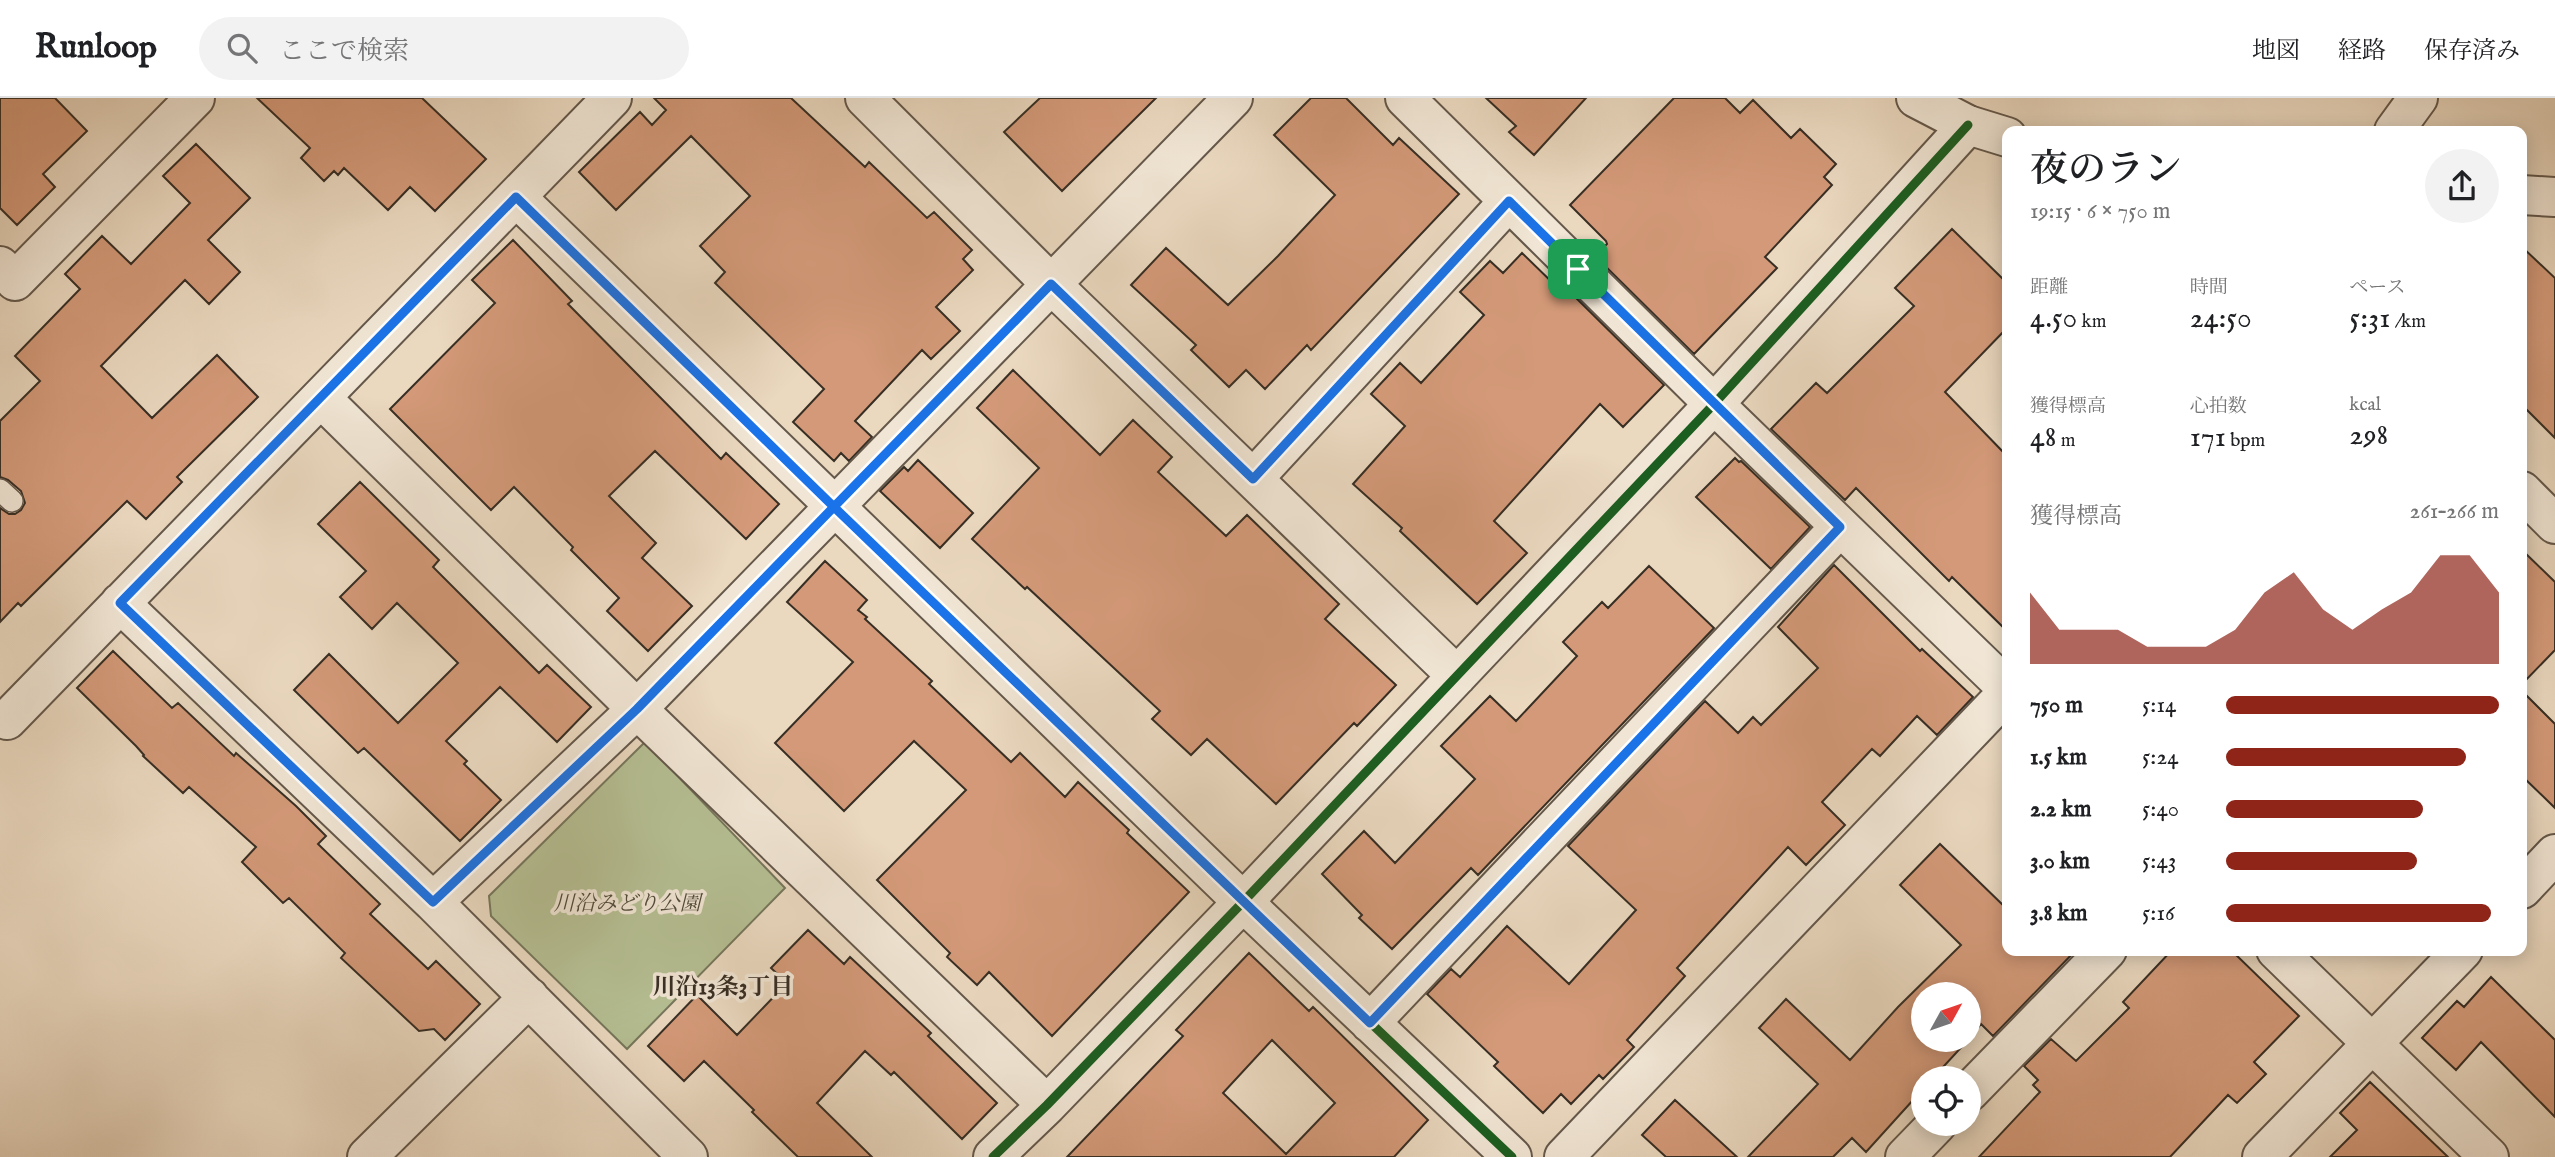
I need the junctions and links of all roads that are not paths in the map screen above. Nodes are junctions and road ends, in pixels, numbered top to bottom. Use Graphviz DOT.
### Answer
graph roads {
  1 [pos="195,98"];
  2 [pos="612,98"];
  3 [pos="865,98"];
  4 [pos="1233,98"];
  5 [pos="1405,98"];
  6 [pos="1916,98"];
  7 [pos="2418,98"];
  8 [pos="1968,125"];
  9 [pos="2398,126"];
  10 [pos="2002,135"];
  11 [pos="2527,195"];
  12 [pos="516,197"];
  13 [pos="2555,197"];
  14 [pos="1509,201"];
  15 [pos="1,270"];
  16 [pos="1051,284"];
  17 [pos="321,398"];
  18 [pos="1714,404"];
  19 [pos="1253,479"];
  20 [pos="834,507"];
  21 [pos="1840,527"];
  22 [pos="120,603"];
  23 [pos="1457,676"];
  24 [pos="2002,686"];
  25 [pos="2002,696"];
  26 [pos="637,709"];
  27 [pos="7,720"];
  28 [pos="2555,854"];
  29 [pos="2527,883"];
  30 [pos="433,902"];
  31 [pos="1243,902"];
  32 [pos="2101,956"];
  33 [pos="2282,956"];
  34 [pos="2457,956"];
  35 [pos="529,998"];
  36 [pos="1370,1023"];
  37 [pos="2372,1045"];
  38 [pos="1981,1079"];
  39 [pos="1047,1105"];
  40 [pos="1925,1136"];
  41 [pos="367,1157"];
  42 [pos="688,1157"];
  43 [pos="993,1157"];
  44 [pos="1511,1157"];
  45 [pos="1564,1157"];
  46 [pos="1905,1157"];
  47 [pos="2262,1157"];
  48 [pos="2489,1157"];
  1 -- 15 [label="street"];
  2 -- 12 [label="street"];
  3 -- 16 [label="street"];
  4 -- 16 [label="street"];
  5 -- 14 [label="street"];
  6 -- 8 [label="street"];
  7 -- 9 [label="street"];
  8 -- 10 [label="street"];
  8 -- 18 [label="street"];
  11 -- 13 [label="street"];
  12 -- 17 [label="street"];
  12 -- 20 [label="street"];
  14 -- 18 [label="street"];
  14 -- 19 [label="street"];
  16 -- 19 [label="street"];
  16 -- 20 [label="street"];
  17 -- 22 [label="street"];
  17 -- 26 [label="street"];
  18 -- 21 [label="street"];
  18 -- 23 [label="street"];
  19 -- 23 [label="street"];
  20 -- 26 [label="street"];
  20 -- 31 [label="street"];
  21 -- 24 [label="street"];
  21 -- 36 [label="street"];
  22 -- 27 [label="street"];
  22 -- 30 [label="street"];
  23 -- 31 [label="street"];
  25 -- 45 [label="street"];
  26 -- 30 [label="street"];
  26 -- 39 [label="street"];
  28 -- 29 [label="street"];
  30 -- 35 [label="street"];
  31 -- 36 [label="street"];
  31 -- 39 [label="street"];
  32 -- 38 [label="street"];
  33 -- 37 [label="street"];
  34 -- 37 [label="street"];
  35 -- 41 [label="street"];
  35 -- 42 [label="street"];
  36 -- 44 [label="street"];
  37 -- 47 [label="street"];
  37 -- 48 [label="street"];
  39 -- 43 [label="street"];
  40 -- 46 [label="street"];
}
